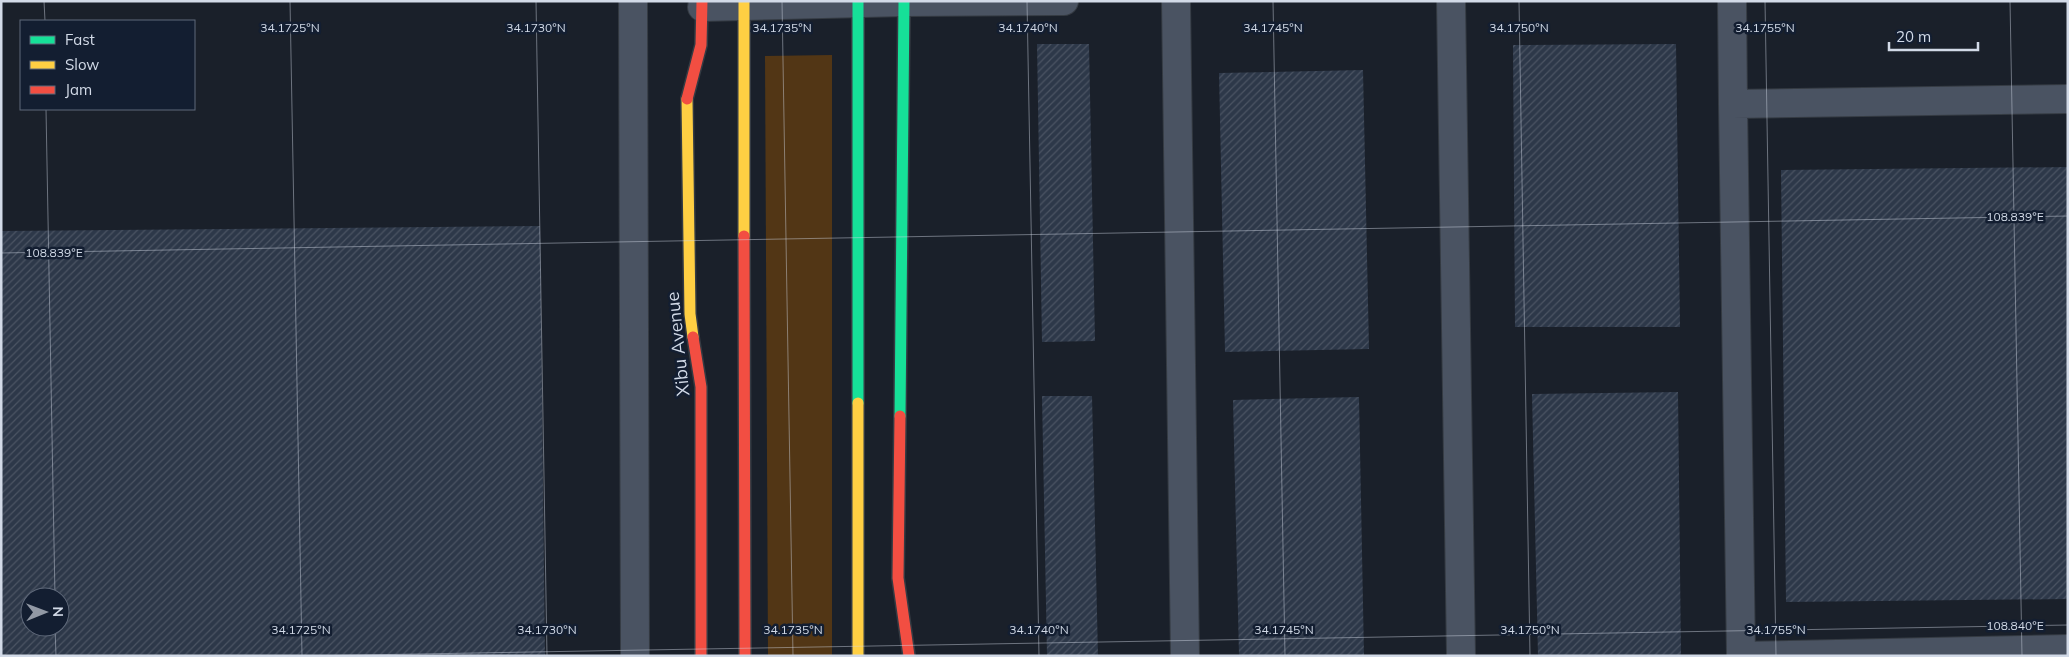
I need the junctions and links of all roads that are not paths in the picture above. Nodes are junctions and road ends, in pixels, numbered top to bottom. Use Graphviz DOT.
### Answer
graph roads {
  1 [pos="633,1"];
  2 [pos="1064,1"];
  3 [pos="1176,1"];
  4 [pos="1451,1"];
  5 [pos="1732,1"];
  6 [pos="858,2"];
  7 [pos="904,2"];
  8 [pos="702,4"];
  9 [pos="744,4"];
  10 [pos="2068,98"];
  11 [pos="1733,104"];
  12 [pos="2068,649"];
  13 [pos="635,656"];
  14 [pos="701,656"];
  15 [pos="745,656"];
  16 [pos="858,656"];
  17 [pos="909,656"];
  18 [pos="1185,656"];
  19 [pos="1460,656"];
  20 [pos="1741,656"];
  1 -- 13 [label="street"];
  2 -- 7 [label="street"];
  3 -- 18 [label="street"];
  4 -- 19 [label="street"];
  5 -- 11 [label="street"];
  6 -- 7 [label="street"];
  6 -- 9 [label="street"];
  6 -- 16 [label="street"];
  7 -- 17 [label="street"];
  8 -- 9 [label="street"];
  8 -- 14 [label="street, Xibu Avenue"];
  9 -- 15 [label="street"];
  10 -- 11 [label="street"];
  11 -- 20 [label="street"];
  12 -- 20 [label="street"];
}
